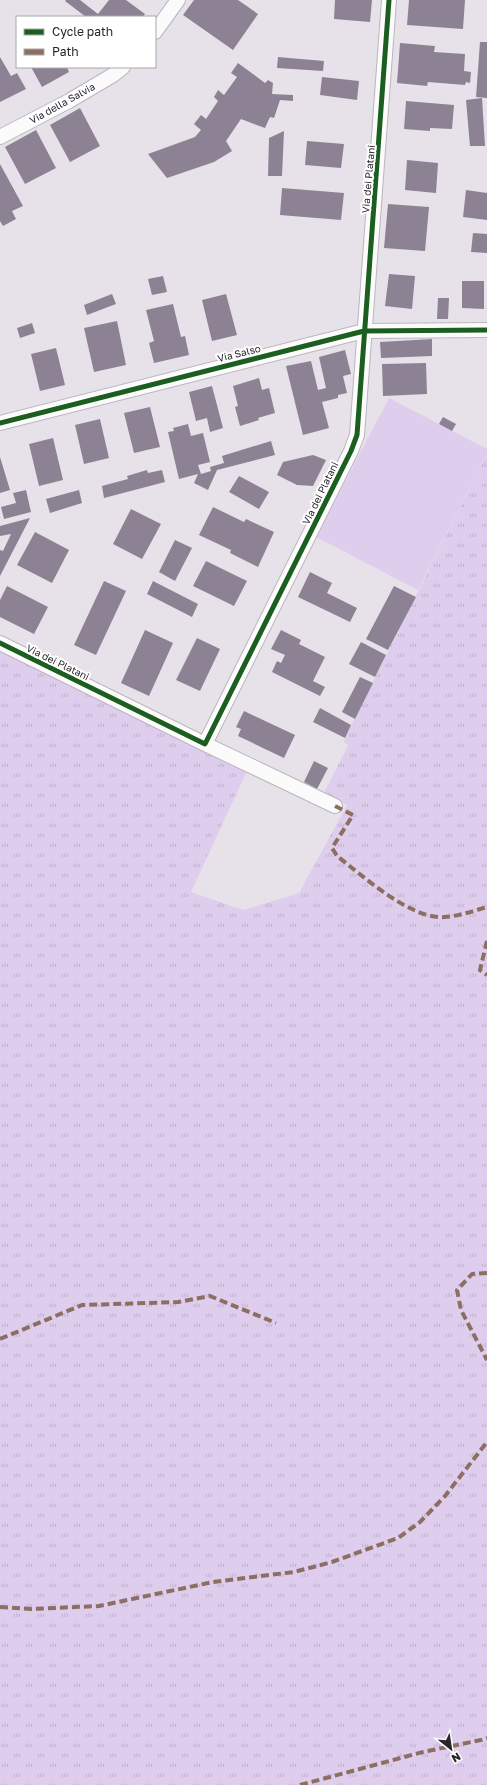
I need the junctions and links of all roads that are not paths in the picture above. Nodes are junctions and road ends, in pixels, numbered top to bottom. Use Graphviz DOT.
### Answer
graph roads {
  1 [pos="178,0"];
  2 [pos="389,0"];
  3 [pos="156,31"];
  4 [pos="121,68"];
  5 [pos="0,137"];
  6 [pos="487,330"];
  7 [pos="364,331"];
  8 [pos="0,423"];
  9 [pos="0,644"];
  10 [pos="205,744"];
  11 [pos="335,806"];
  1 -- 3 [label="street"];
  2 -- 7 [label="street, Via dei Platani"];
  4 -- 5 [label="street, Via della Salvia"];
  6 -- 7 [label="street, Via Salso"];
  7 -- 8 [label="street, Via Salso"];
  7 -- 10 [label="street, Via dei Platani"];
  9 -- 10 [label="street, Via dei Platani"];
  10 -- 11 [label="street"];
}
